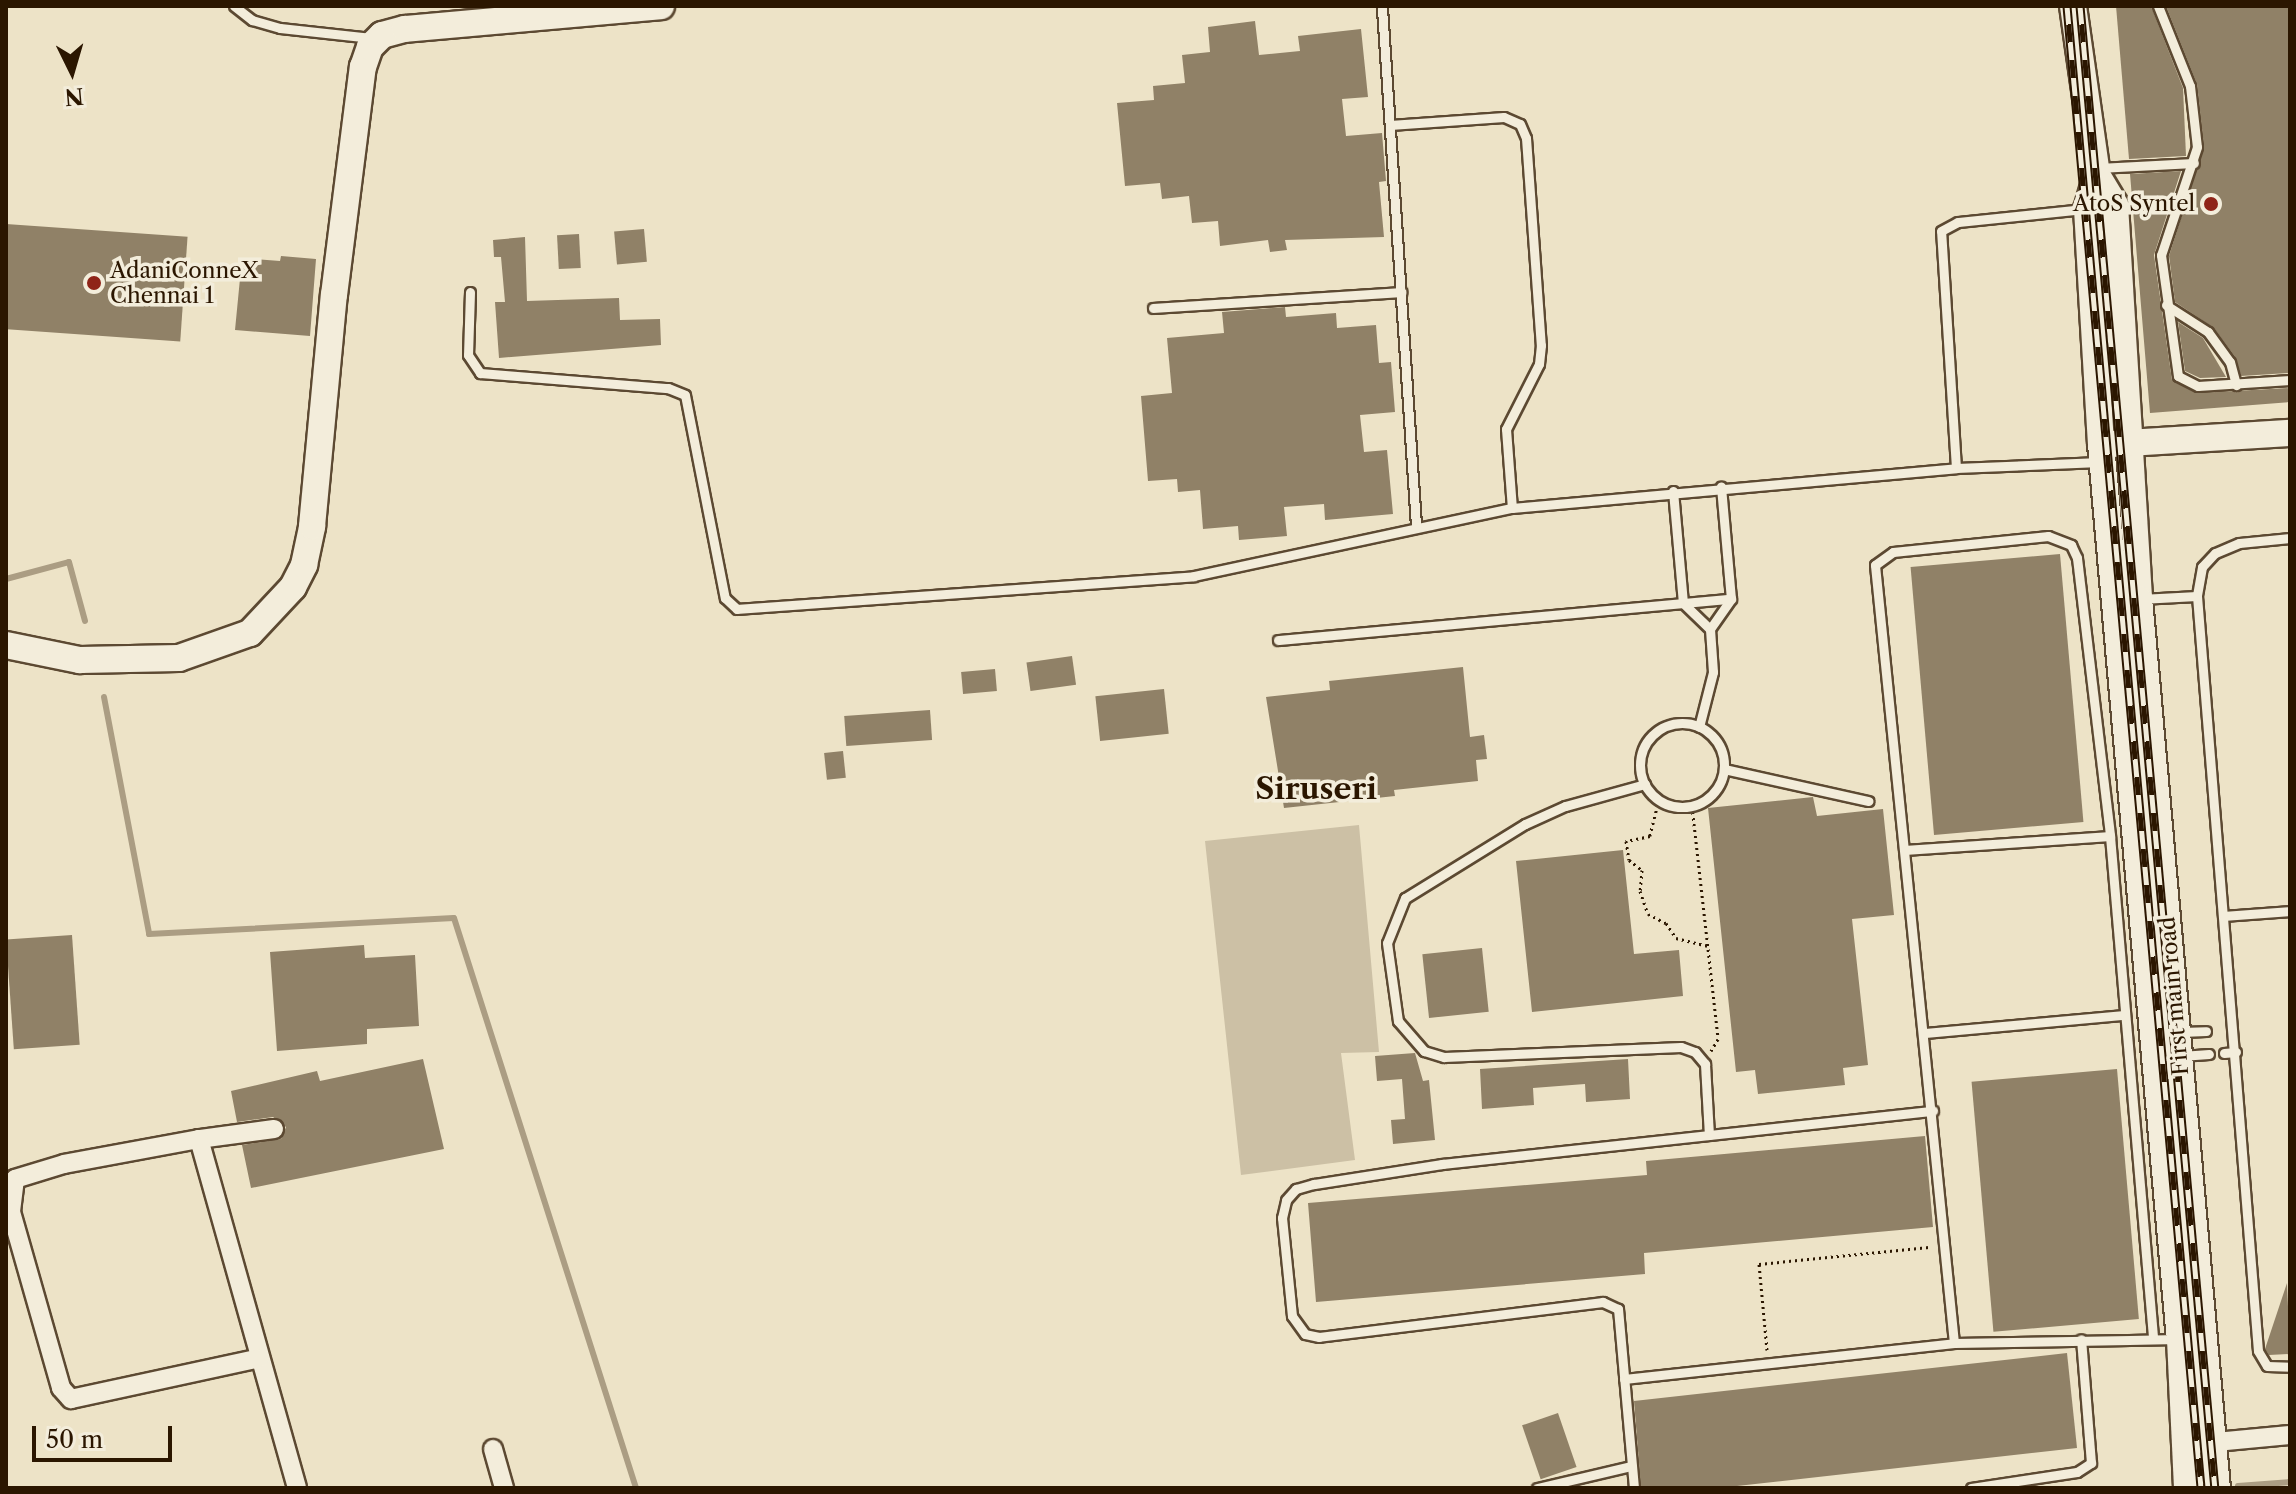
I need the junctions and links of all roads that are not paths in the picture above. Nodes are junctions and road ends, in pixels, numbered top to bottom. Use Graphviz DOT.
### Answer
graph roads {
  1 [pos="234,6"];
  2 [pos="661,6"];
  3 [pos="2073,6"];
  4 [pos="2158,6"];
  5 [pos="1382,8"];
  6 [pos="378,39"];
  7 [pos="1390,125"];
  8 [pos="2194,163"];
  9 [pos="2097,171"];
  10 [pos="2087,209"];
  11 [pos="470,292"];
  12 [pos="1401,292"];
  13 [pos="2166,305"];
  14 [pos="1153,308"];
  15 [pos="2290,380"];
  16 [pos="2236,385"];
  17 [pos="2290,433"];
  18 [pos="2129,444"];
  19 [pos="2110,464"];
  20 [pos="1956,468"];
  21 [pos="1721,486"];
  22 [pos="1673,491"];
  23 [pos="2120,506"];
  24 [pos="1512,508"];
  25 [pos="1416,525"];
  26 [pos="2290,538"];
  27 [pos="2197,596"];
  28 [pos="1731,599"];
  29 [pos="2139,599"];
  30 [pos="1683,603"];
  31 [pos="1710,629"];
  32 [pos="1278,640"];
  33 [pos="6,645"];
  34 [pos="1699,727"];
  35 [pos="1724,769"];
  36 [pos="1645,784"];
  37 [pos="1868,801"];
  38 [pos="2110,836"];
  39 [pos="1905,850"];
  40 [pos="2290,911"];
  41 [pos="2224,916"];
  42 [pos="2124,1015"];
  43 [pos="2235,1029"];
  44 [pos="2222,1030"];
  45 [pos="2206,1031"];
  46 [pos="1925,1033"];
  47 [pos="2179,1044"];
  48 [pos="2236,1052"];
  49 [pos="2224,1053"];
  50 [pos="2209,1054"];
  51 [pos="1933,1111"];
  52 [pos="274,1129"];
  53 [pos="1709,1135"];
  54 [pos="199,1139"];
  55 [pos="2153,1337"];
  56 [pos="2081,1339"];
  57 [pos="2180,1339"];
  58 [pos="1954,1343"];
  59 [pos="260,1358"];
  60 [pos="2290,1367"];
  61 [pos="1624,1379"];
  62 [pos="2290,1435"];
  63 [pos="2213,1443"];
  64 [pos="2184,1445"];
  65 [pos="493,1449"];
  66 [pos="1631,1466"];
  67 [pos="297,1488"];
  68 [pos="504,1488"];
  69 [pos="1537,1488"];
  70 [pos="1634,1488"];
  71 [pos="1971,1488"];
  72 [pos="2187,1488"];
  73 [pos="2217,1488"];
  1 -- 6 [label="lane"];
  2 -- 6 [label="street"];
  3 -- 9 [label="street"];
  4 -- 8 [label="lane"];
  5 -- 7 [label="lane"];
  6 -- 33 [label="street"];
  7 -- 12 [label="lane"];
  7 -- 24 [label="lane"];
  8 -- 9 [label="lane"];
  8 -- 13 [label="lane"];
  9 -- 10 [label="street"];
  9 -- 18 [label="street"];
  10 -- 19 [label="street"];
  10 -- 20 [label="lane"];
  11 -- 25 [label="lane"];
  12 -- 14 [label="lane"];
  12 -- 25 [label="lane"];
  13 -- 16 [label="lane"];
  13 -- 16 [label="lane"];
  15 -- 16 [label="lane"];
  17 -- 18 [label="street"];
  18 -- 19 [label="street"];
  19 -- 20 [label="lane"];
  19 -- 23 [label="street"];
  20 -- 21 [label="lane"];
  21 -- 22 [label="lane"];
  21 -- 28 [label="lane"];
  22 -- 24 [label="lane"];
  22 -- 30 [label="lane"];
  23 -- 29 [label="street, First main road"];
  23 -- 57 [label="street"];
  24 -- 25 [label="lane"];
  26 -- 27 [label="lane"];
  27 -- 29 [label="lane"];
  27 -- 41 [label="lane"];
  28 -- 30 [label="lane"];
  28 -- 31 [label="lane"];
  29 -- 47 [label="street, First main road"];
  30 -- 31 [label="lane"];
  30 -- 32 [label="lane"];
  31 -- 34 [label="lane"];
  34 -- 35 [label="lane"];
  34 -- 36 [label="lane"];
  35 -- 36 [label="lane"];
  35 -- 37 [label="lane"];
  36 -- 53 [label="lane"];
  38 -- 39 [label="lane"];
  38 -- 39 [label="lane"];
  38 -- 42 [label="lane"];
  39 -- 46 [label="lane"];
  40 -- 41 [label="lane"];
  41 -- 43 [label="lane"];
  42 -- 46 [label="lane"];
  42 -- 55 [label="lane"];
  43 -- 44 [label="lane"];
  43 -- 48 [label="lane"];
  45 -- 47 [label="lane"];
  46 -- 51 [label="lane"];
  47 -- 50 [label="lane"];
  47 -- 63 [label="street, First main road"];
  48 -- 49 [label="lane"];
  48 -- 60 [label="lane"];
  51 -- 53 [label="lane"];
  51 -- 58 [label="lane"];
  52 -- 54 [label="street"];
  53 -- 61 [label="lane"];
  54 -- 59 [label="street"];
  54 -- 59 [label="street"];
  55 -- 56 [label="lane"];
  55 -- 57 [label="lane"];
  56 -- 58 [label="lane"];
  56 -- 71 [label="lane"];
  57 -- 64 [label="street"];
  58 -- 61 [label="lane"];
  59 -- 67 [label="street"];
  61 -- 66 [label="lane"];
  62 -- 63 [label="street"];
  63 -- 64 [label="street"];
  63 -- 73 [label="street, First main road"];
  64 -- 72 [label="street"];
  65 -- 68 [label="street"];
  66 -- 69 [label="lane"];
  66 -- 70 [label="lane"];
}
